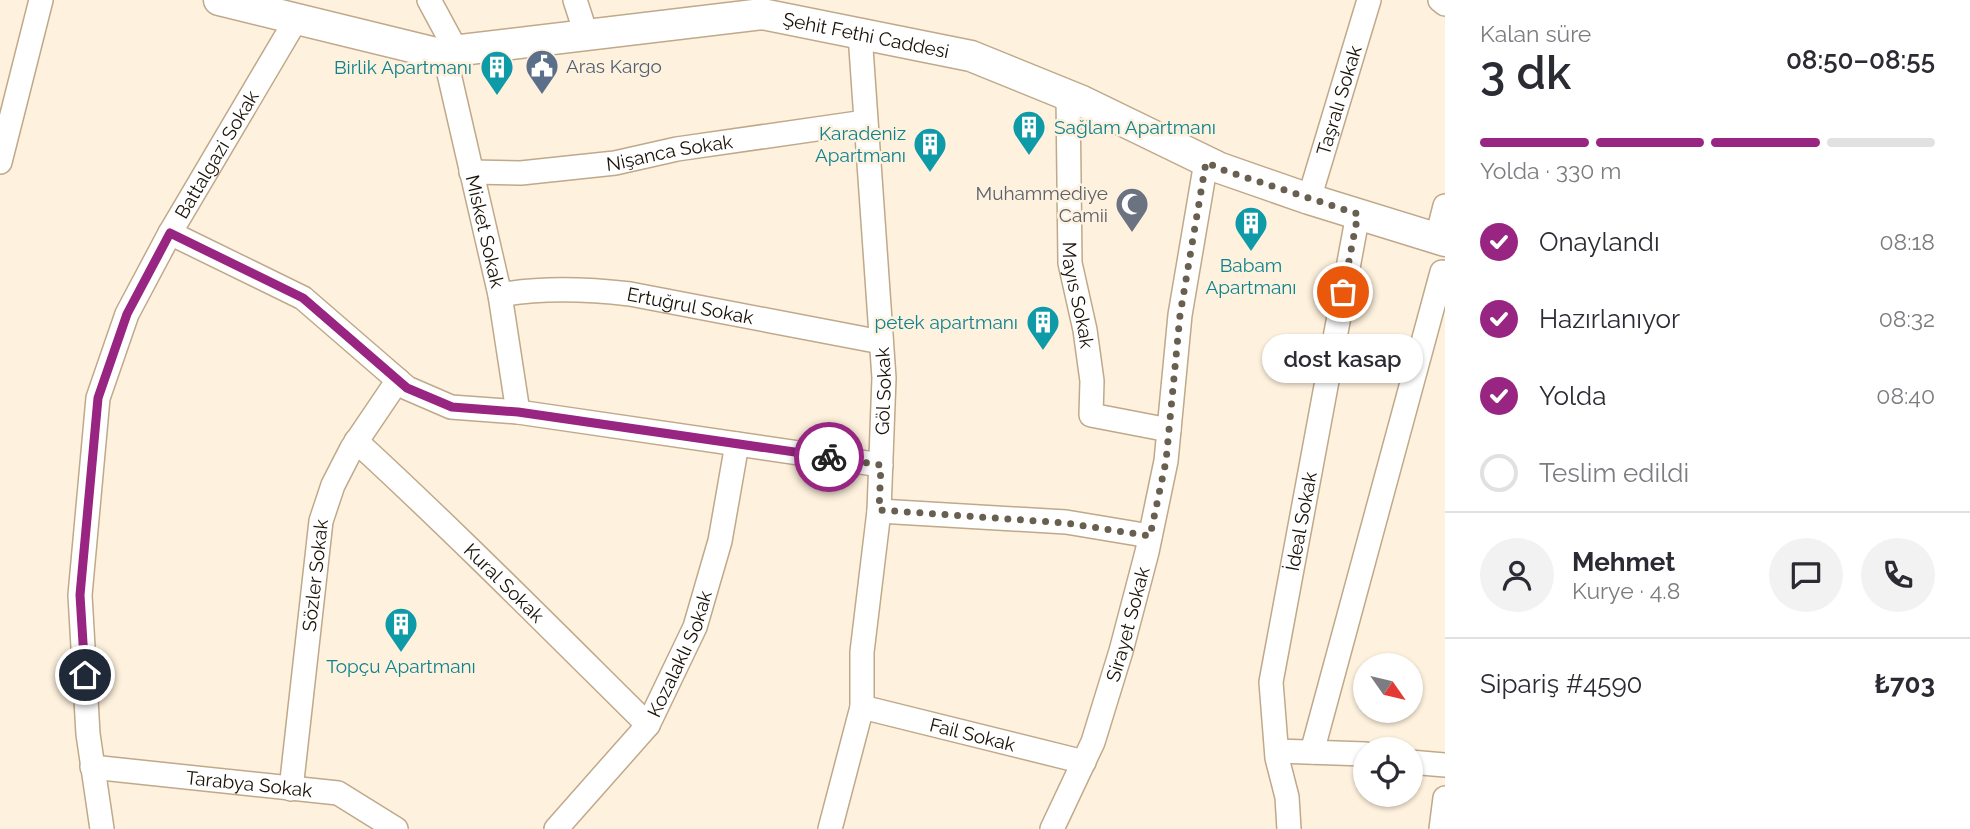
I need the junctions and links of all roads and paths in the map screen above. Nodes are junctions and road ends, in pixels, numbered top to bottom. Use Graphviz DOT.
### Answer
graph roads {
  1 [pos="41,0"];
  2 [pos="219,0"];
  3 [pos="429,0"];
  4 [pos="575,0"];
  5 [pos="1369,0"];
  6 [pos="1440,0"];
  7 [pos="1445,4"];
  8 [pos="730,9"];
  9 [pos="297,18"];
  10 [pos="586,34"];
  11 [pos="860,34"];
  12 [pos="450,51"];
  13 [pos="1068,95"];
  14 [pos="865,122"];
  15 [pos="0,162"];
  16 [pos="1206,162"];
  17 [pos="471,172"];
  18 [pos="1309,199"];
  19 [pos="1445,206"];
  20 [pos="1358,214"];
  21 [pos="170,233"];
  22 [pos="1441,239"];
  23 [pos="1442,272"];
  24 [pos="500,295"];
  25 [pos="881,342"];
  26 [pos="398,380"];
  27 [pos="518,412"];
  28 [pos="1169,430"];
  29 [pos="356,441"];
  30 [pos="737,444"];
  31 [pos="881,465"];
  32 [pos="879,510"];
  33 [pos="1150,536"];
  34 [pos="862,707"];
  35 [pos="648,725"];
  36 [pos="1277,751"];
  37 [pos="1312,752"];
  38 [pos="1353,754"];
  39 [pos="1084,762"];
  40 [pos="1423,763"];
  41 [pos="1445,765"];
  42 [pos="92,767"];
  43 [pos="291,789"];
  44 [pos="1445,798"];
  45 [pos="102,829"];
  46 [pos="396,829"];
  47 [pos="556,829"];
  48 [pos="830,829"];
  49 [pos="1052,829"];
  50 [pos="1289,829"];
  51 [pos="1441,829"];
  1 -- 15 [label="street"];
  2 -- 9 [label="street, Şehit Fethi Caddesi"];
  3 -- 12 [label="street, Misket Sokak"];
  4 -- 10 [label="street"];
  5 -- 18 [label="street, Taşralı Sokak"];
  6 -- 7 [label="street"];
  8 -- 10 [label="street, Şehit Fethi Caddesi"];
  8 -- 11 [label="street, Şehit Fethi Caddesi"];
  9 -- 12 [label="street, Şehit Fethi Caddesi"];
  9 -- 21 [label="street, Battalgazi Sokak"];
  10 -- 12 [label="street, Şehit Fethi Caddesi"];
  11 -- 13 [label="street, Şehit Fethi Caddesi"];
  11 -- 14 [label="street, Göl Sokak"];
  12 -- 17 [label="street, Misket Sokak"];
  13 -- 16 [label="street, Şehit Fethi Caddesi"];
  13 -- 28 [label="street, Mayıs Sokak"];
  14 -- 17 [label="street, Nişanca Sokak"];
  14 -- 25 [label="street, Göl Sokak"];
  16 -- 18 [label="street, Şehit Fethi Caddesi"];
  16 -- 28 [label="street, Sirayet Sokak"];
  17 -- 24 [label="street, Misket Sokak"];
  18 -- 20 [label="street, Şehit Fethi Caddesi"];
  19 -- 22 [label="street"];
  20 -- 22 [label="street, Şehit Fethi Caddesi"];
  20 -- 36 [label="street, İdeal Sokak"];
  21 -- 26 [label="street"];
  21 -- 42 [label="street, Battalgazi Sokak"];
  23 -- 37 [label="street"];
  24 -- 25 [label="street, Ertuğrul Sokak"];
  24 -- 27 [label="street, Misket Sokak"];
  25 -- 31 [label="street, Göl Sokak"];
  26 -- 27 [label="street"];
  26 -- 29 [label="street, Sözler Sokak"];
  27 -- 30 [label="street"];
  28 -- 33 [label="street, Sirayet Sokak"];
  29 -- 35 [label="street, Kural Sokak"];
  29 -- 43 [label="street, Sözler Sokak"];
  30 -- 31 [label="street"];
  30 -- 35 [label="street, Kozalaklı Sokak"];
  31 -- 32 [label="street, Göl Sokak"];
  32 -- 33 [label="street"];
  32 -- 34 [label="street, Göl Sokak"];
  33 -- 39 [label="street, Sirayet Sokak"];
  34 -- 39 [label="street, Fail Sokak"];
  34 -- 48 [label="street, Göl Sokak"];
  35 -- 47 [label="street, Kozalaklı Sokak"];
  36 -- 37 [label="street"];
  36 -- 50 [label="street, İdeal Sokak"];
  37 -- 38 [label="street"];
  39 -- 49 [label="street, Sirayet Sokak"];
  40 -- 41 [label="street"];
  42 -- 43 [label="street, Tarabya Sokak"];
  42 -- 45 [label="street, Battalgazi Sokak"];
  43 -- 46 [label="street, Tarabya Sokak"];
  44 -- 51 [label="street"];
}
